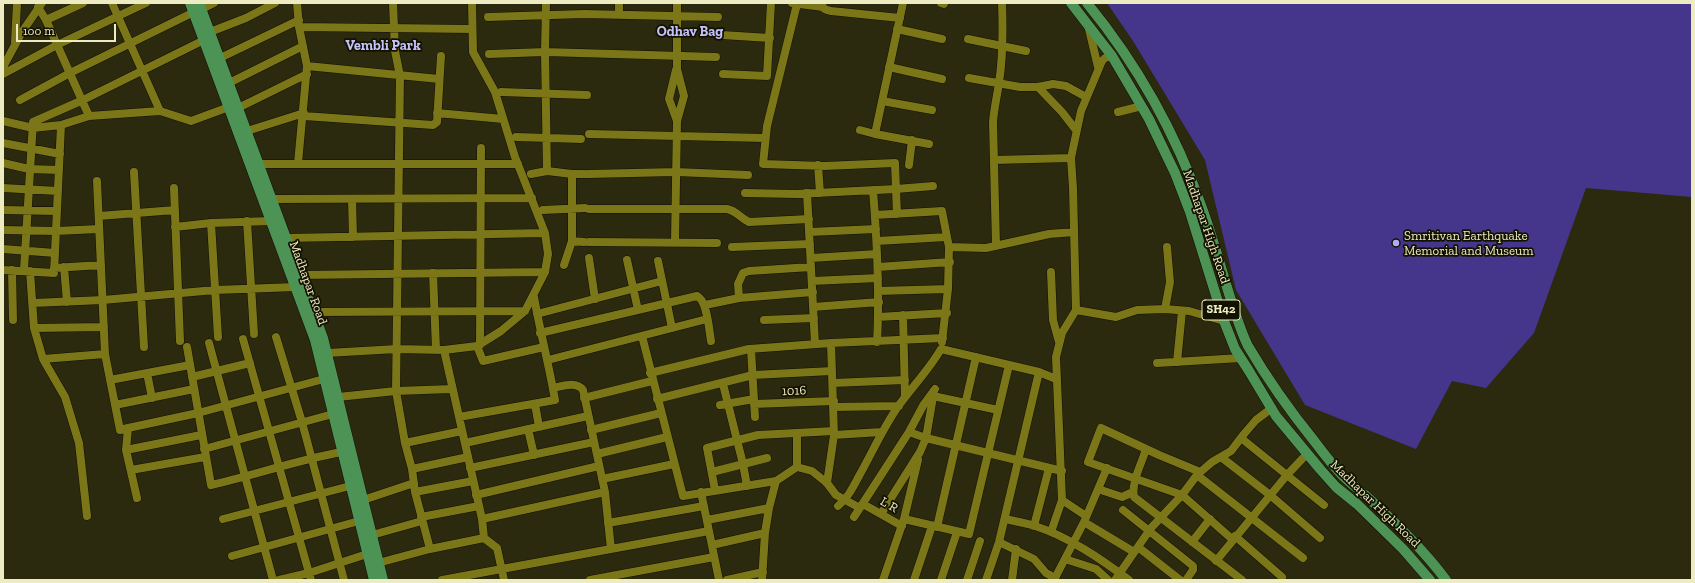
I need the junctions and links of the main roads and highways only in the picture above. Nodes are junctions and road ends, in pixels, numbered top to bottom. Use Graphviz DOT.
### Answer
graph roads {
  1 [pos="1071,3"];
  2 [pos="1087,3"];
  3 [pos="196,7"];
  4 [pos="207,36"];
  5 [pos="234,108"];
  6 [pos="374,580"];
  7 [pos="383,580"];
  8 [pos="1430,580"];
  9 [pos="1446,580"];
  1 -- 8 [label="main road, Madhapar High Road / SH42"];
  2 -- 9 [label="main road, SH42"];
  3 -- 4 [label="main road, Madhapar Road"];
  4 -- 5 [label="main road, Madhapar Road"];
  4 -- 5 [label="main road, Madhapar Road"];
  5 -- 6 [label="main road, Madhapar Road"];
  5 -- 7 [label="main road, Madhapar Road"];
}
